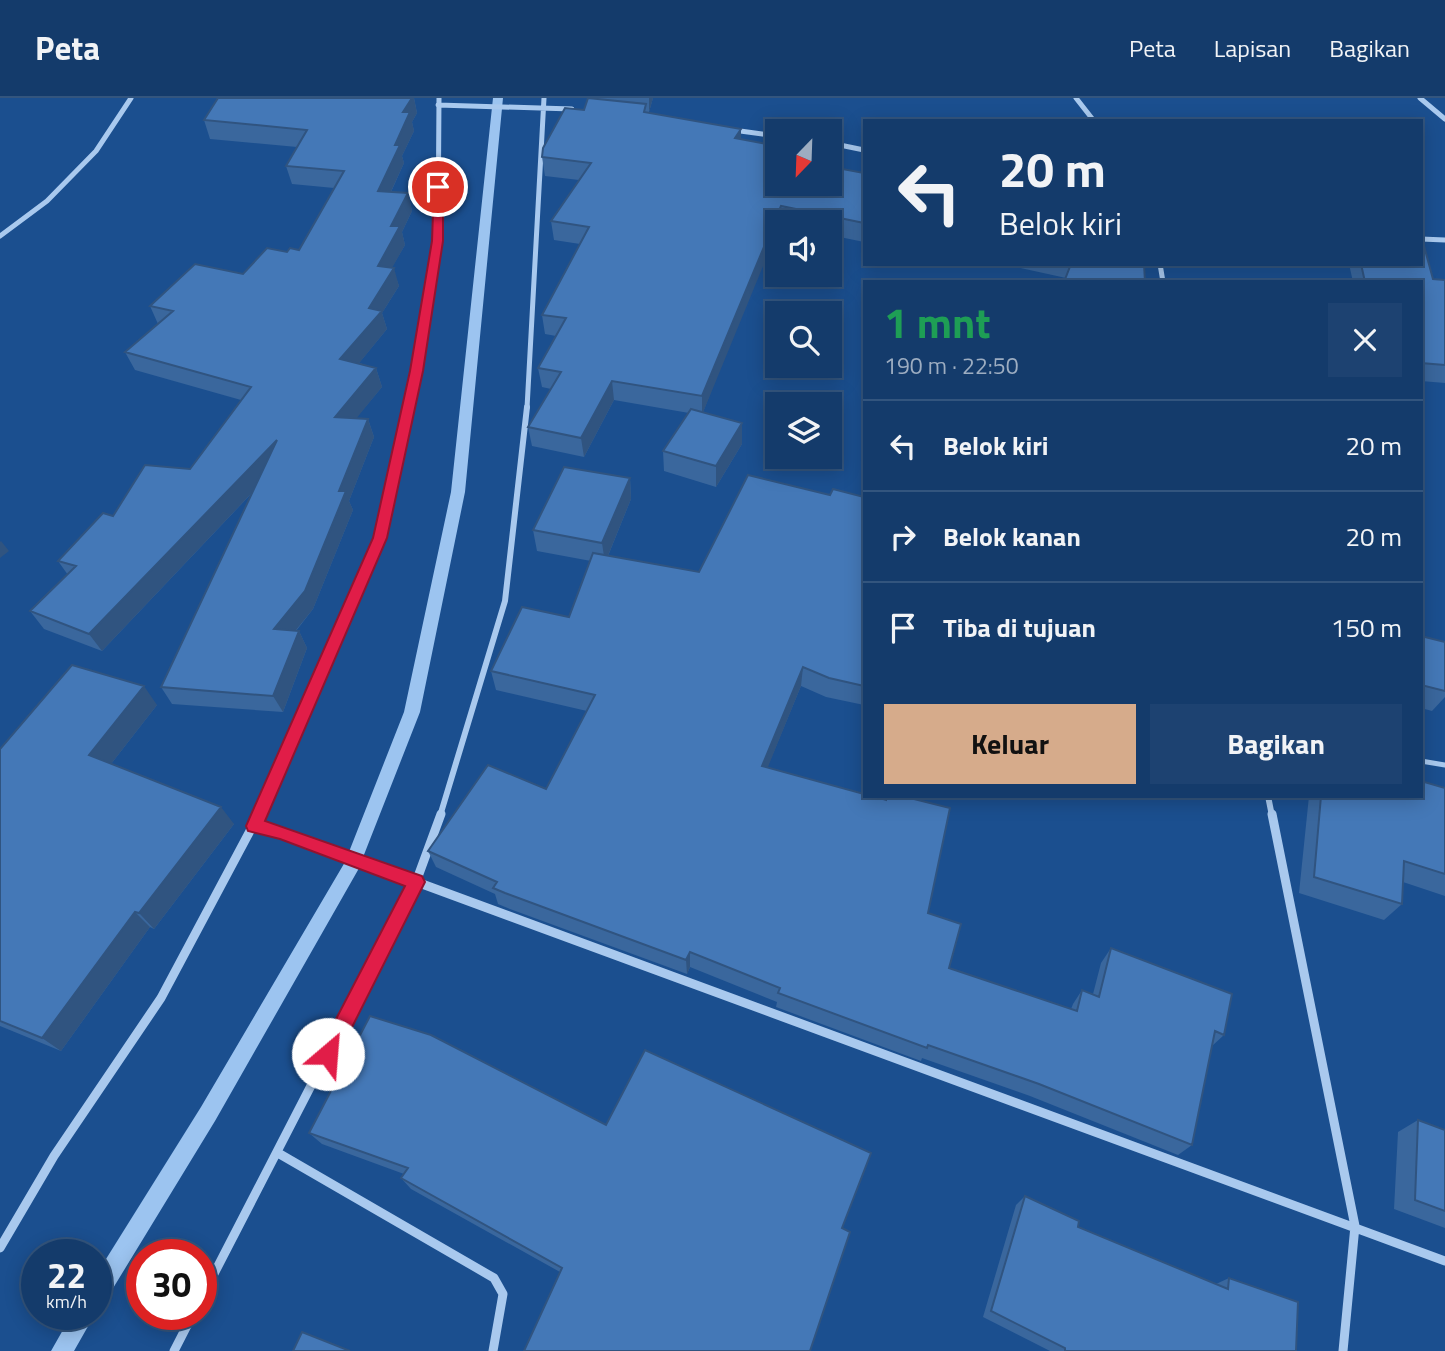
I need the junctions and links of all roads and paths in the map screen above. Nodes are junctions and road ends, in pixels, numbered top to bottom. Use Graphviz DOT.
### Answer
graph roads {
  1 [pos="131,98"];
  2 [pos="544,98"];
  3 [pos="1076,98"];
  4 [pos="1420,98"];
  5 [pos="439,102"];
  6 [pos="544,107"];
  7 [pos="586,110"];
  8 [pos="1092,119"];
  9 [pos="1445,120"];
  10 [pos="726,129"];
  11 [pos="765,134"];
  12 [pos="842,145"];
  13 [pos="863,150"];
  14 [pos="0,236"];
  15 [pos="1423,239"];
  16 [pos="1445,240"];
  17 [pos="1423,761"];
  18 [pos="1445,765"];
  19 [pos="1268,798"];
  20 [pos="254,826"];
  21 [pos="416,882"];
  22 [pos="278,1153"];
  23 [pos="1355,1226"];
  24 [pos="0,1248"];
  25 [pos="1445,1261"];
  26 [pos="217,1269"];
  27 [pos="185,1330"];
  28 [pos="174,1351"];
  29 [pos="493,1351"];
  30 [pos="1343,1351"];
  1 -- 14 [label="street"];
  2 -- 6 [label="street"];
  3 -- 8 [label="street"];
  4 -- 9 [label="street"];
  5 -- 6 [label="street"];
  5 -- 20 [label="street"];
  6 -- 7 [label="street"];
  6 -- 21 [label="street"];
  10 -- 11 [label="street"];
  12 -- 13 [label="street"];
  15 -- 16 [label="street"];
  17 -- 18 [label="lane"];
  19 -- 23 [label="street"];
  20 -- 21 [label="street"];
  20 -- 24 [label="street"];
  21 -- 22 [label="street"];
  21 -- 23 [label="street"];
  22 -- 26 [label="street"];
  22 -- 29 [label="street"];
  23 -- 25 [label="street"];
  23 -- 30 [label="street"];
  27 -- 28 [label="street"];
}
